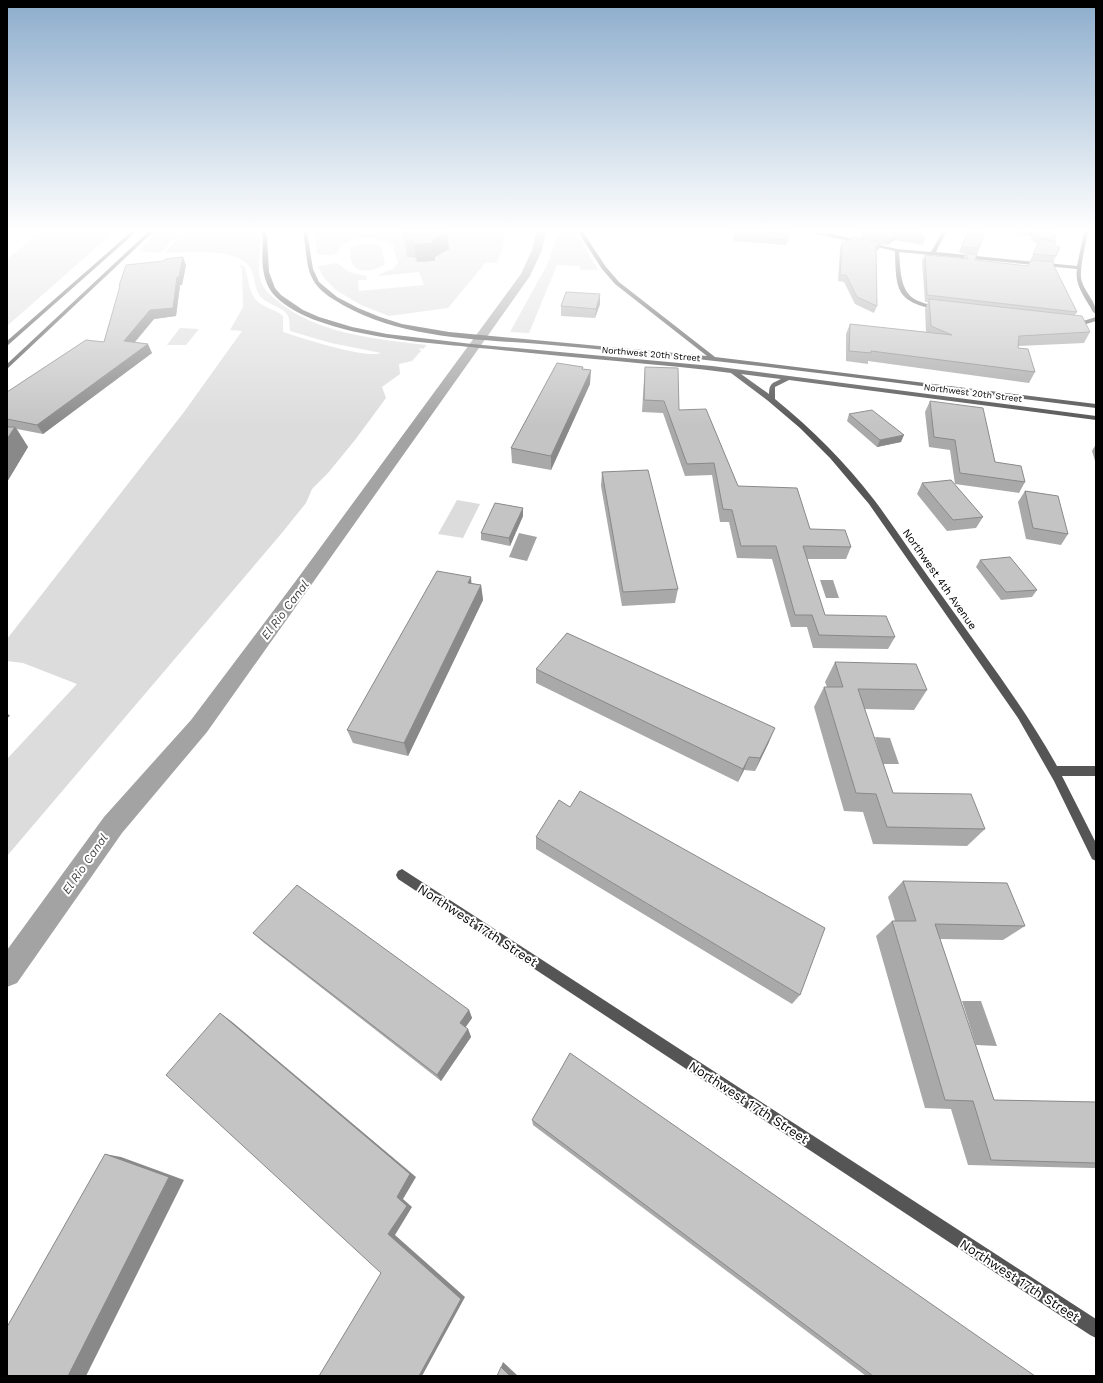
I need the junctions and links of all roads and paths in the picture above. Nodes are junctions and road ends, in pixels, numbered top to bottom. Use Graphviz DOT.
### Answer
graph roads {
  1 [pos="61,297"];
  2 [pos="82,297"];
  3 [pos="280,297"];
  4 [pos="332,297"];
  5 [pos="632,297"];
  6 [pos="906,297"];
  7 [pos="1087,297"];
  8 [pos="948,309"];
  9 [pos="1096,312"];
  10 [pos="1096,319"];
  11 [pos="1067,321"];
  12 [pos="532,342"];
  13 [pos="7,344"];
  14 [pos="15,345"];
  15 [pos="23,345"];
  16 [pos="31,345"];
  17 [pos="527,351"];
  18 [pos="714,359"];
  19 [pos="7,367"];
  20 [pos="733,371"];
  21 [pos="788,378"];
  22 [pos="772,399"];
  23 [pos="1055,401"];
  24 [pos="1096,406"];
  25 [pos="1059,413"];
  26 [pos="1096,418"];
  27 [pos="1054,771"];
  28 [pos="1096,771"];
  29 [pos="1096,855"];
  30 [pos="402,875"];
  31 [pos="1096,1329"];
  1 -- 13 [label="street"];
  2 -- 16 [label="street"];
  3 -- 17 [label="street, Northwest 20th Street"];
  4 -- 12 [label="street, Northwest 20th Street"];
  5 -- 18 [label="street, Northwest 4th Avenue"];
  6 -- 8 [label="street"];
  7 -- 9 [label="street"];
  10 -- 11 [label="street"];
  12 -- 17 [label="street"];
  12 -- 18 [label="street, Northwest 20th Street"];
  13 -- 14 [label="street"];
  15 -- 16 [label="street"];
  16 -- 19 [label="street"];
  17 -- 20 [label="street, Northwest 20th Street"];
  18 -- 20 [label="street, Northwest 4th Avenue"];
  18 -- 23 [label="street, Northwest 20th Street"];
  20 -- 21 [label="street, Northwest 20th Street"];
  20 -- 22 [label="street, Northwest 4th Avenue"];
  21 -- 22 [label="street"];
  21 -- 25 [label="street, Northwest 20th Street"];
  22 -- 27 [label="street, Northwest 4th Avenue"];
  23 -- 24 [label="street, Northwest 20th Street"];
  23 -- 25 [label="street"];
  25 -- 26 [label="street, Northwest 20th Street"];
  27 -- 28 [label="street"];
  27 -- 29 [label="street, Northwest 4th Avenue"];
  30 -- 31 [label="street, Northwest 17th Street"];
}
